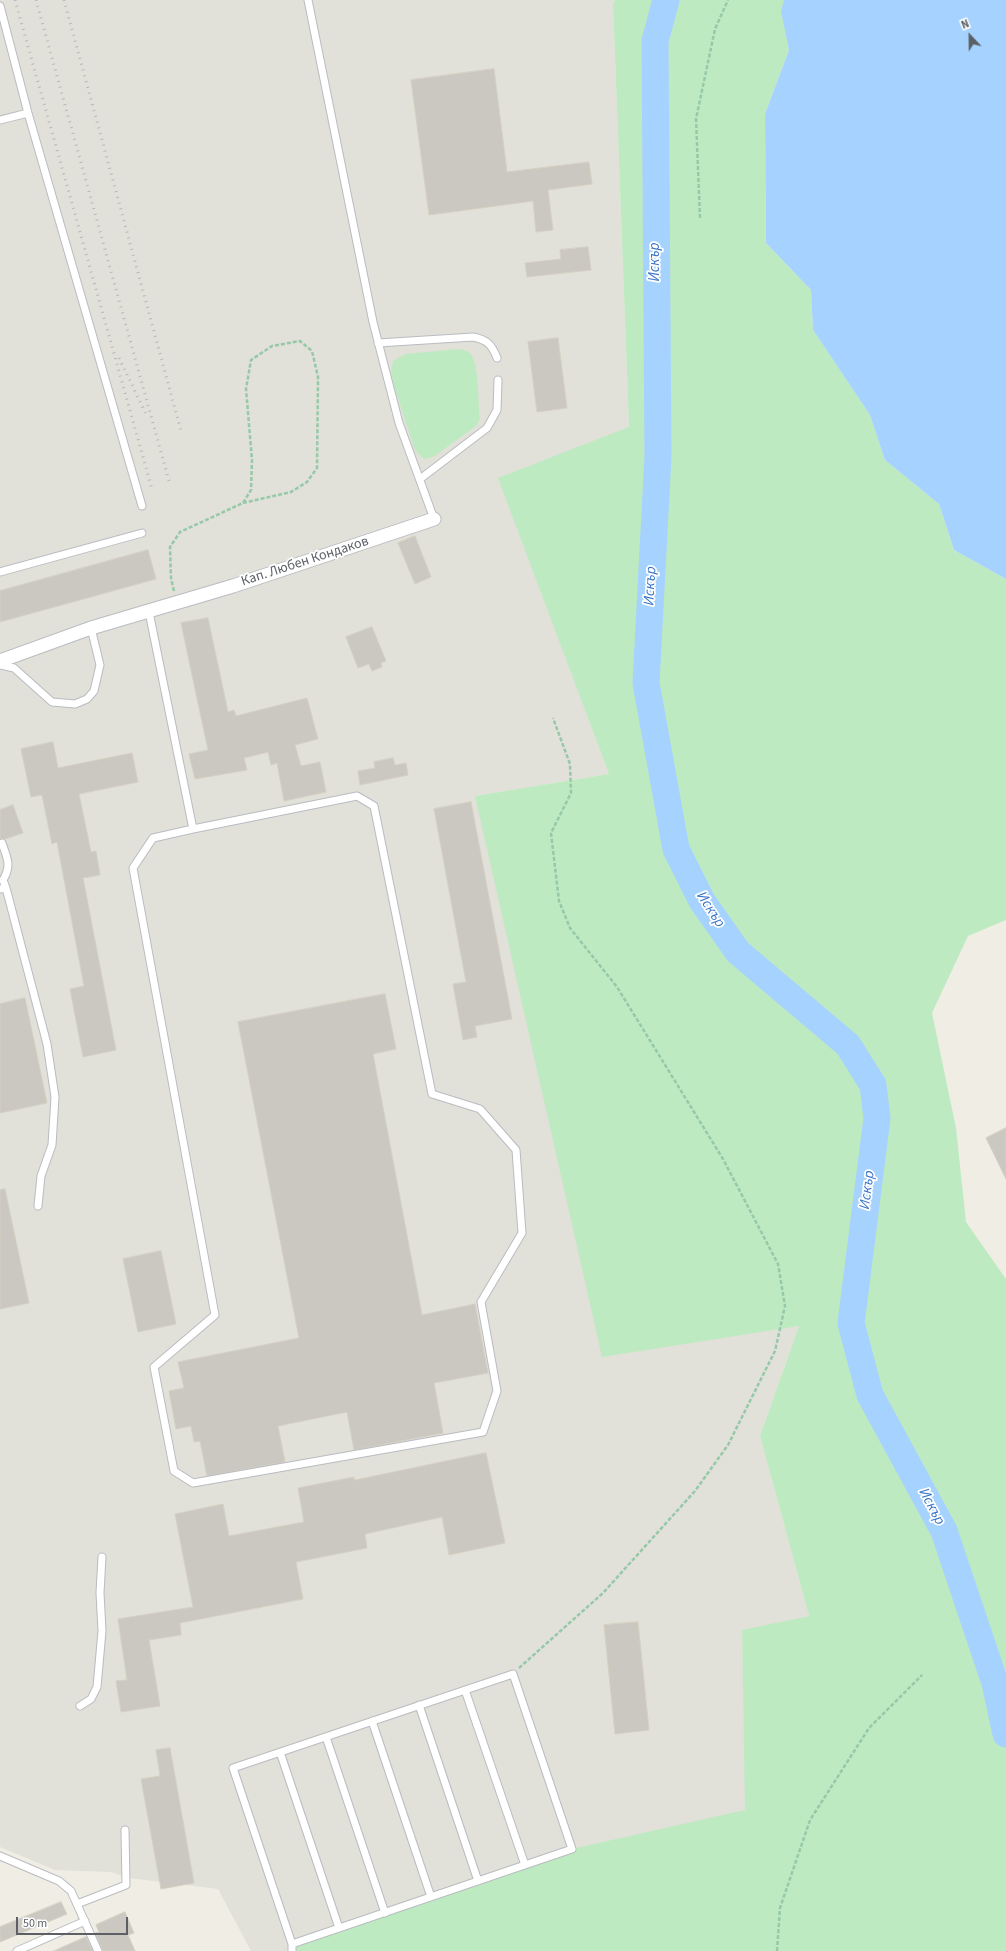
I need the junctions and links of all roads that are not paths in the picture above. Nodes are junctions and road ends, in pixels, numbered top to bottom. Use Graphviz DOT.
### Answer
graph roads {
  1 [pos="308,0"];
  2 [pos="0,6"];
  3 [pos="28,113"];
  4 [pos="0,120"];
  5 [pos="378,343"];
  6 [pos="497,358"];
  7 [pos="498,380"];
  8 [pos="420,479"];
  9 [pos="142,506"];
  10 [pos="434,519"];
  11 [pos="142,533"];
  12 [pos="0,572"];
  13 [pos="149,612"];
  14 [pos="91,628"];
  15 [pos="0,661"];
  16 [pos="0,665"];
  17 [pos="193,829"];
  18 [pos="2,843"];
  19 [pos="2,879"];
  20 [pos="3,888"];
  21 [pos="38,1206"];
  22 [pos="102,1557"];
  23 [pos="465,1690"];
  24 [pos="80,1706"];
  25 [pos="419,1706"];
  26 [pos="372,1721"];
  27 [pos="326,1737"];
  28 [pos="280,1752"];
  29 [pos="125,1830"];
  30 [pos="0,1856"];
  31 [pos="525,1866"];
  32 [pos="478,1881"];
  33 [pos="431,1897"];
  34 [pos="77,1904"];
  35 [pos="385,1913"];
  36 [pos="85,1921"];
  37 [pos="339,1928"];
  38 [pos="292,1948"];
  39 [pos="17,1951"];
  40 [pos="98,1951"];
  1 -- 5 [label="lane, Кап. Любен Кондаков"];
  2 -- 3 [label="lane"];
  3 -- 4 [label="lane"];
  3 -- 9 [label="lane"];
  5 -- 6 [label="lane"];
  5 -- 8 [label="lane, Кап. Любен Кондаков"];
  7 -- 8 [label="lane"];
  8 -- 10 [label="lane, Кап. Любен Кондаков"];
  10 -- 13 [label="street, Кап. Любен Кондаков"];
  11 -- 12 [label="lane"];
  13 -- 14 [label="street, Кап. Любен Кондаков"];
  13 -- 17 [label="lane"];
  14 -- 15 [label="street, Кап. Любен Кондаков"];
  14 -- 16 [label="lane"];
  17 -- 17 [label="lane"];
  18 -- 19 [label="lane"];
  19 -- 20 [label="lane"];
  20 -- 21 [label="lane"];
  22 -- 24 [label="lane"];
  23 -- 25 [label="lane"];
  23 -- 31 [label="lane"];
  23 -- 31 [label="lane"];
  25 -- 26 [label="lane"];
  25 -- 32 [label="lane"];
  26 -- 27 [label="lane"];
  26 -- 33 [label="lane"];
  27 -- 28 [label="lane"];
  27 -- 35 [label="lane"];
  28 -- 37 [label="lane"];
  28 -- 38 [label="lane"];
  29 -- 34 [label="lane"];
  30 -- 34 [label="lane"];
  31 -- 32 [label="lane"];
  32 -- 33 [label="lane"];
  33 -- 35 [label="lane"];
  34 -- 36 [label="lane"];
  35 -- 37 [label="lane"];
  36 -- 39 [label="lane"];
  36 -- 40 [label="lane"];
  37 -- 38 [label="lane"];
}
